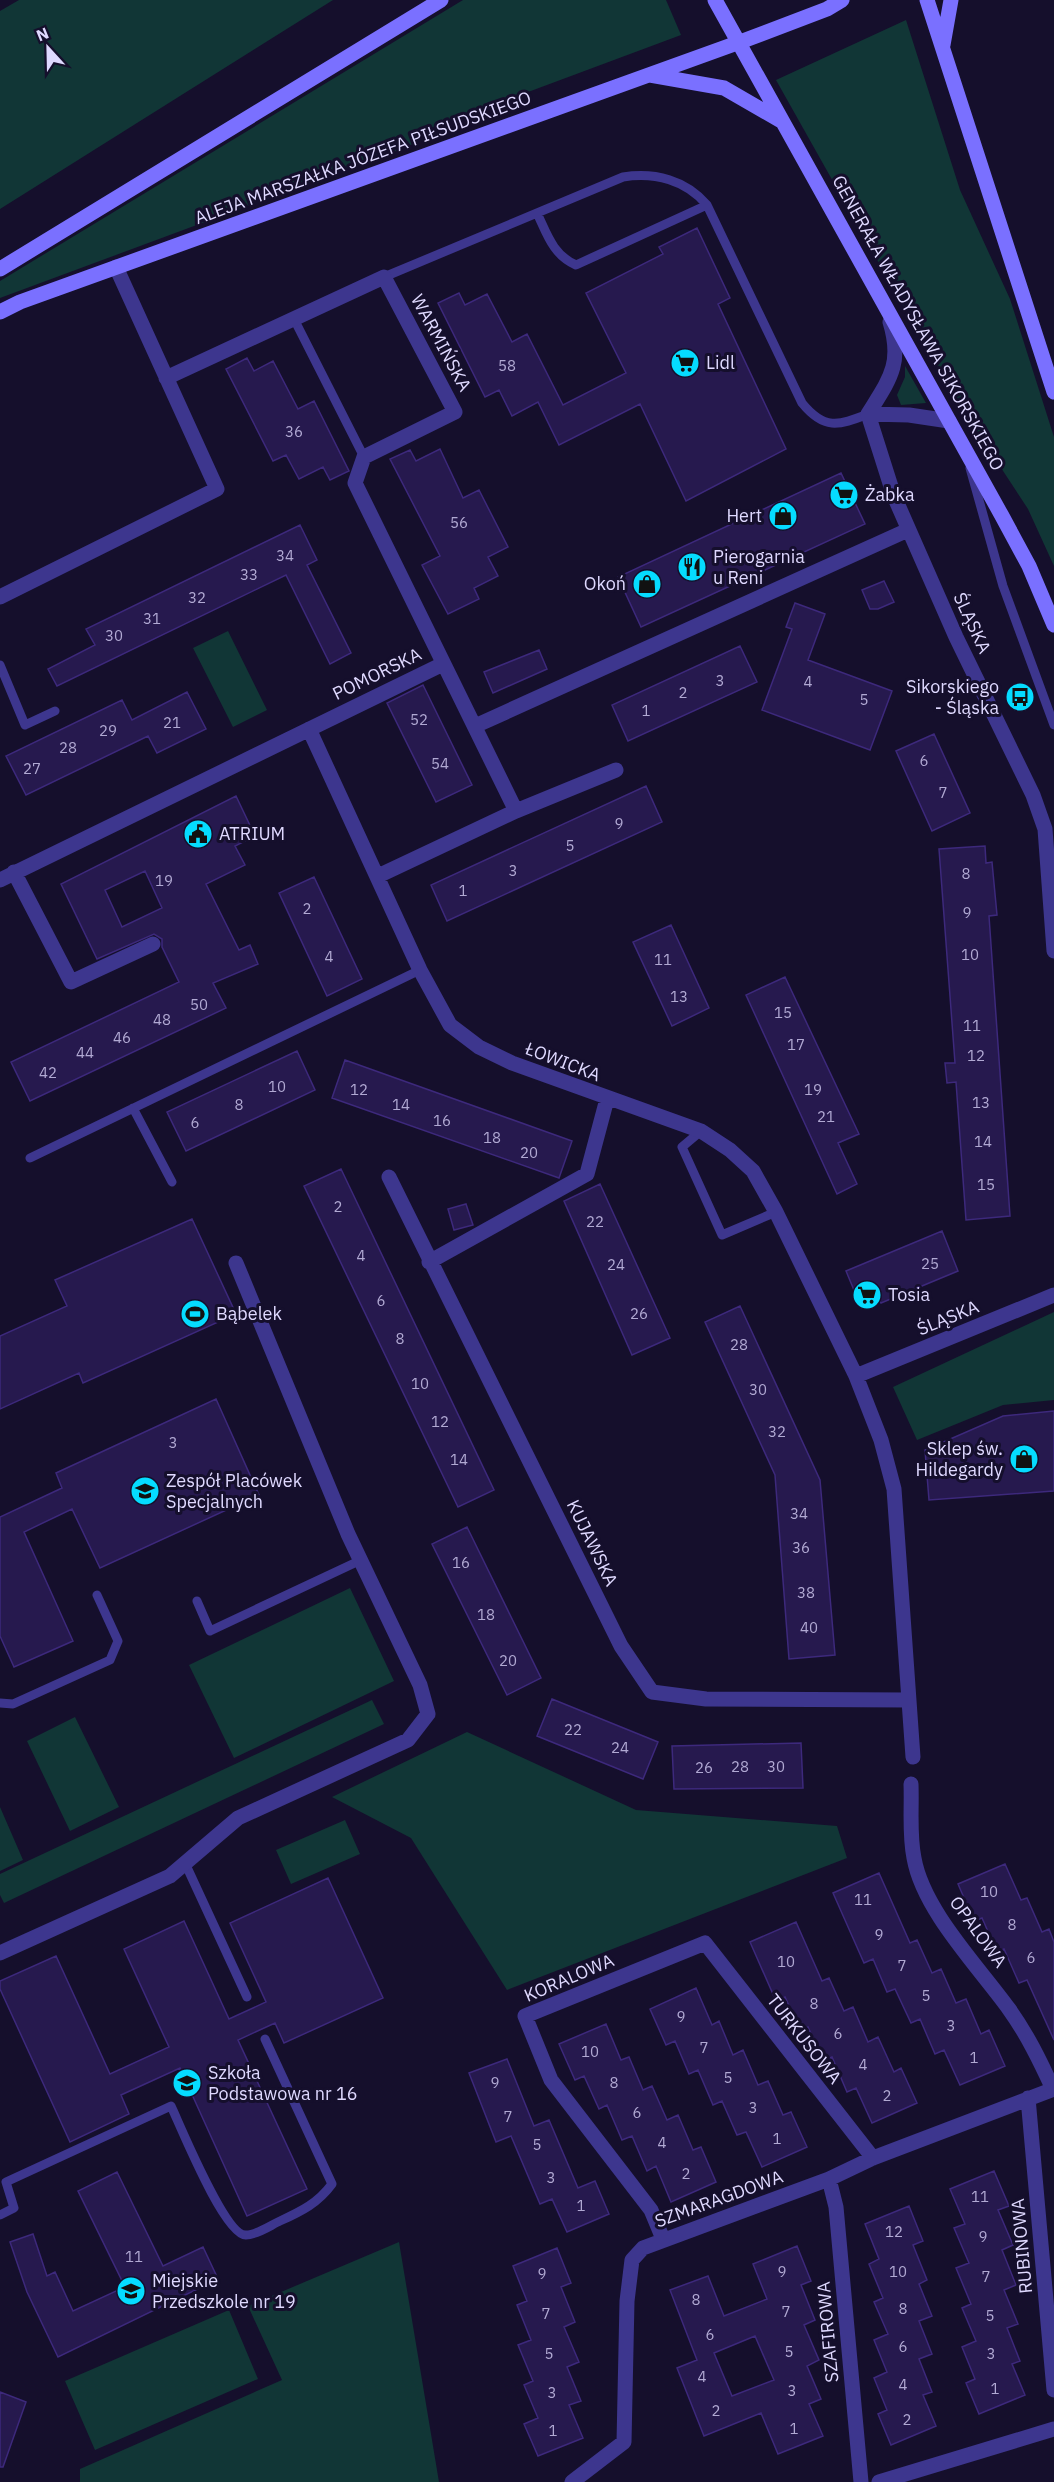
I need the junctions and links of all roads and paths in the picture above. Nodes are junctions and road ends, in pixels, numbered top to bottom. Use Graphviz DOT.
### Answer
graph roads {
  1 [pos="441,0"];
  2 [pos="715,0"];
  3 [pos="842,0"];
  4 [pos="927,0"];
  5 [pos="951,0"];
  6 [pos="740,42"];
  7 [pos="942,48"];
  8 [pos="647,75"];
  9 [pos="786,124"];
  10 [pos="707,205"];
  11 [pos="537,213"];
  12 [pos="116,267"];
  13 [pos="0,269"];
  14 [pos="384,278"];
  15 [pos="884,302"];
  16 [pos="0,312"];
  17 [pos="294,319"];
  18 [pos="166,378"];
  19 [pos="1054,392"];
  20 [pos="868,414"];
  21 [pos="949,421"];
  22 [pos="964,449"];
  23 [pos="364,457"];
  24 [pos="908,530"];
  25 [pos="0,597"];
  26 [pos="1054,625"];
  27 [pos="443,664"];
  28 [pos="0,665"];
  29 [pos="55,711"];
  30 [pos="1054,725"];
  31 [pos="475,726"];
  32 [pos="309,729"];
  33 [pos="616,770"];
  34 [pos="516,811"];
  35 [pos="14,873"];
  36 [pos="378,876"];
  37 [pos="0,879"];
  38 [pos="153,944"];
  39 [pos="1054,951"];
  40 [pos="420,970"];
  41 [pos="607,1099"];
  42 [pos="133,1108"];
  43 [pos="702,1131"];
  44 [pos="30,1158"];
  45 [pos="389,1177"];
  46 [pos="172,1182"];
  47 [pos="776,1212"];
  48 [pos="429,1262"];
  49 [pos="237,1263"];
  50 [pos="1054,1295"];
  51 [pos="856,1376"];
  52 [pos="361,1560"];
  53 [pos="96,1595"];
  54 [pos="197,1601"];
  55 [pos="908,1700"];
  56 [pos="0,1703"];
  57 [pos="913,1757"];
  58 [pos="911,1784"];
  59 [pos="185,1863"];
  60 [pos="705,1944"];
  61 [pos="0,1953"];
  62 [pos="247,1997"];
  63 [pos="265,2039"];
  64 [pos="1054,2089"];
  65 [pos="1028,2098"];
  66 [pos="873,2158"];
  67 [pos="829,2179"];
  68 [pos="0,2215"];
  69 [pos="663,2239"];
  70 [pos="1054,2390"];
  71 [pos="1054,2428"];
  72 [pos="572,2482"];
  73 [pos="861,2482"];
  74 [pos="879,2482"];
  1 -- 13 [label="street"];
  2 -- 6 [label="street, GENERAŁA WŁADYSŁAWA SIKORSKIEGO"];
  3 -- 6 [label="street, ALEJA MARSZAŁKA JÓZEFA PIŁSUDSKIEGO"];
  4 -- 7 [label="street"];
  5 -- 7 [label="street"];
  6 -- 8 [label="street, ALEJA MARSZAŁKA JÓZEFA PIŁSUDSKIEGO"];
  6 -- 9 [label="street, GENERAŁA WŁADYSŁAWA SIKORSKIEGO"];
  7 -- 19 [label="street"];
  8 -- 9 [label="street"];
  8 -- 12 [label="street, ALEJA MARSZAŁKA JÓZEFA PIŁSUDSKIEGO"];
  9 -- 15 [label="street, GENERAŁA WŁADYSŁAWA SIKORSKIEGO"];
  10 -- 11 [label="lane"];
  10 -- 11 [label="lane"];
  10 -- 20 [label="lane"];
  11 -- 14 [label="lane"];
  12 -- 16 [label="street, ALEJA MARSZAŁKA JÓZEFA PIŁSUDSKIEGO"];
  12 -- 18 [label="street"];
  14 -- 17 [label="street"];
  14 -- 23 [label="street, WARMIŃSKA"];
  15 -- 20 [label="street"];
  15 -- 21 [label="street, GENERAŁA WŁADYSŁAWA SIKORSKIEGO"];
  17 -- 18 [label="street"];
  17 -- 23 [label="lane"];
  18 -- 25 [label="street"];
  20 -- 21 [label="street"];
  20 -- 24 [label="street, ŚLĄSKA"];
  21 -- 22 [label="street, GENERAŁA WŁADYSŁAWA SIKORSKIEGO"];
  22 -- 26 [label="street, GENERAŁA WŁADYSŁAWA SIKORSKIEGO"];
  22 -- 30 [label="lane"];
  23 -- 27 [label="street"];
  24 -- 31 [label="street"];
  24 -- 39 [label="street, ŚLĄSKA"];
  27 -- 31 [label="street, POMORSKA"];
  27 -- 32 [label="street, POMORSKA"];
  28 -- 29 [label="lane"];
  31 -- 34 [label="street, POMORSKA"];
  32 -- 35 [label="street, POMORSKA"];
  32 -- 36 [label="street, ŁOWICKA"];
  33 -- 34 [label="street"];
  34 -- 36 [label="street"];
  35 -- 37 [label="street, POMORSKA"];
  35 -- 38 [label="street"];
  36 -- 40 [label="street, ŁOWICKA"];
  40 -- 41 [label="street, ŁOWICKA"];
  40 -- 42 [label="lane"];
  41 -- 43 [label="street, ŁOWICKA"];
  41 -- 48 [label="street"];
  42 -- 44 [label="lane"];
  42 -- 46 [label="lane"];
  43 -- 47 [label="street, ŁOWICKA"];
  43 -- 47 [label="lane"];
  45 -- 48 [label="street, KUJAWSKA"];
  47 -- 51 [label="street, ŁOWICKA"];
  48 -- 55 [label="street, KUJAWSKA"];
  49 -- 52 [label="street"];
  50 -- 51 [label="street, ŚLĄSKA"];
  51 -- 55 [label="street, ŁOWICKA"];
  52 -- 54 [label="lane"];
  52 -- 59 [label="street"];
  53 -- 56 [label="lane"];
  55 -- 57 [label="street"];
  58 -- 64 [label="street, OPALOWA"];
  59 -- 61 [label="street"];
  59 -- 62 [label="lane"];
  60 -- 66 [label="street, TURKUSOWA"];
  60 -- 69 [label="street, KORALOWA"];
  63 -- 68 [label="lane"];
  64 -- 65 [label="street, SZMARAGDOWA"];
  65 -- 66 [label="street, SZMARAGDOWA"];
  65 -- 70 [label="street, RUBINOWA"];
  66 -- 67 [label="street, SZMARAGDOWA"];
  67 -- 69 [label="street, SZMARAGDOWA"];
  67 -- 73 [label="street, SZAFIROWA"];
  69 -- 72 [label="street, SZMARAGDOWA"];
  71 -- 74 [label="street"];
}
